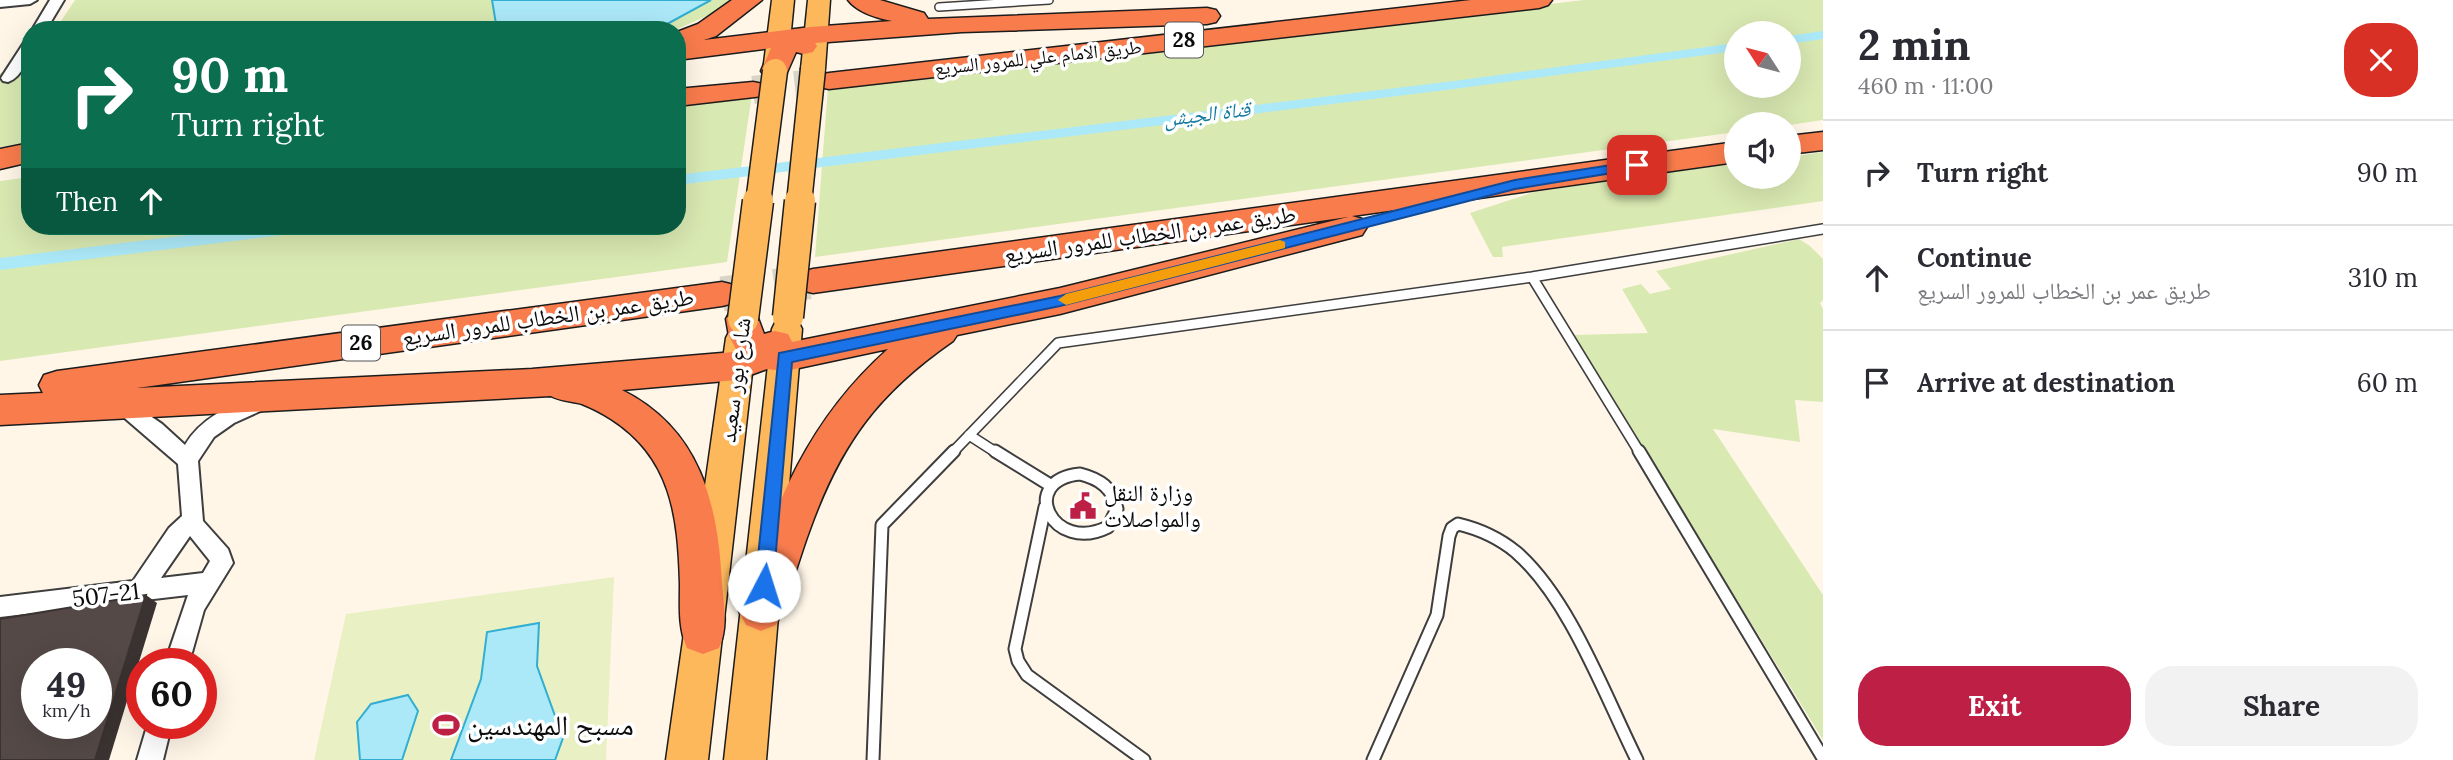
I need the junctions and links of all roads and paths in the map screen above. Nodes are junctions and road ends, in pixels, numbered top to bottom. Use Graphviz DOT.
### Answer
graph roads {
  1 [pos="30,0"];
  2 [pos="57,0"];
  3 [pos="748,0"];
  4 [pos="783,0"];
  5 [pos="819,0"];
  6 [pos="861,0"];
  7 [pos="1049,0"];
  8 [pos="1539,0"];
  9 [pos="0,3"];
  10 [pos="939,8"];
  11 [pos="1460,9"];
  12 [pos="44,21"];
  13 [pos="962,24"];
  14 [pos="686,38"];
  15 [pos="799,51"];
  16 [pos="686,52"];
  17 [pos="21,56"];
  18 [pos="4,78"];
  19 [pos="753,90"];
  20 [pos="686,97"];
  21 [pos="1823,141"];
  22 [pos="1801,144"];
  23 [pos="21,154"];
  24 [pos="1724,154"];
  25 [pos="0,159"];
  26 [pos="21,167"];
  27 [pos="0,170"];
  28 [pos="1515,184"];
  29 [pos="1823,229"];
  30 [pos="1532,276"];
  31 [pos="813,281"];
  32 [pos="966,321"];
  33 [pos="759,339"];
  34 [pos="533,383"];
  35 [pos="0,393"];
  36 [pos="278,395"];
  37 [pos="120,403"];
  38 [pos="0,410"];
  39 [pos="968,435"];
  40 [pos="188,461"];
  41 [pos="1050,485"];
  42 [pos="1045,507"];
  43 [pos="192,520"];
  44 [pos="211,582"];
  45 [pos="139,591"];
  46 [pos="0,607"];
  47 [pos="761,611"];
  48 [pos="704,633"];
  49 [pos="181,648"];
  50 [pos="156,739"];
  51 [pos="1379,757"];
  52 [pos="1823,758"];
  53 [pos="150,760"];
  54 [pos="687,760"];
  55 [pos="745,760"];
  56 [pos="873,760"];
  57 [pos="1144,760"];
  58 [pos="1637,760"];
  1 -- 9 [label="street"];
  2 -- 12 [label="street"];
  3 -- 14 [label="highway"];
  4 -- 15 [label="main road, شارع بور سعيد"];
  5 -- 15 [label="main road, شارع بور سعيد"];
  6 -- 13 [label="highway"];
  7 -- 10 [label="lane"];
  8 -- 11 [label="highway, طريق الامام علي للمرور السريع / 28"];
  11 -- 13 [label="highway"];
  11 -- 15 [label="highway, طريق الامام علي للمرور السريع / 28"];
  13 -- 15 [label="highway"];
  15 -- 16 [label="highway"];
  15 -- 33 [label="main road, شارع بور سعيد, bridge"];
  15 -- 33 [label="main road, شارع بور سعيد, bridge"];
  17 -- 18 [label="street"];
  19 -- 20 [label="highway"];
  21 -- 22 [label="highway"];
  23 -- 25 [label="highway"];
  24 -- 28 [label="highway, طريق عمر بن الخطاب للمرور السريع"];
  26 -- 27 [label="highway"];
  28 -- 31 [label="highway, طريق عمر بن الخطاب للمرور السريع"];
  28 -- 32 [label="highway"];
  29 -- 30 [label="lane"];
  30 -- 39 [label="lane"];
  30 -- 52 [label="lane"];
  32 -- 33 [label="highway"];
  32 -- 47 [label="highway"];
  33 -- 34 [label="highway"];
  33 -- 35 [label="highway, طريق عمر بن الخطاب للمرور السريع / 26"];
  33 -- 47 [label="main road, شارع بور سعيد"];
  33 -- 48 [label="main road, شارع بور سعيد"];
  34 -- 36 [label="highway"];
  34 -- 48 [label="highway"];
  36 -- 37 [label="highway"];
  36 -- 40 [label="street"];
  37 -- 38 [label="highway"];
  37 -- 40 [label="street"];
  39 -- 41 [label="lane"];
  39 -- 56 [label="lane"];
  40 -- 43 [label="street"];
  41 -- 42 [label="lane"];
  41 -- 42 [label="lane"];
  42 -- 57 [label="lane"];
  43 -- 44 [label="street"];
  43 -- 45 [label="street"];
  44 -- 45 [label="street, 507-21"];
  44 -- 49 [label="street"];
  45 -- 46 [label="street, 507-21"];
  47 -- 55 [label="main road, شارع بور سعيد"];
  48 -- 54 [label="main road, شارع بور سعيد"];
  50 -- 53 [label="street"];
  51 -- 58 [label="lane"];
}
